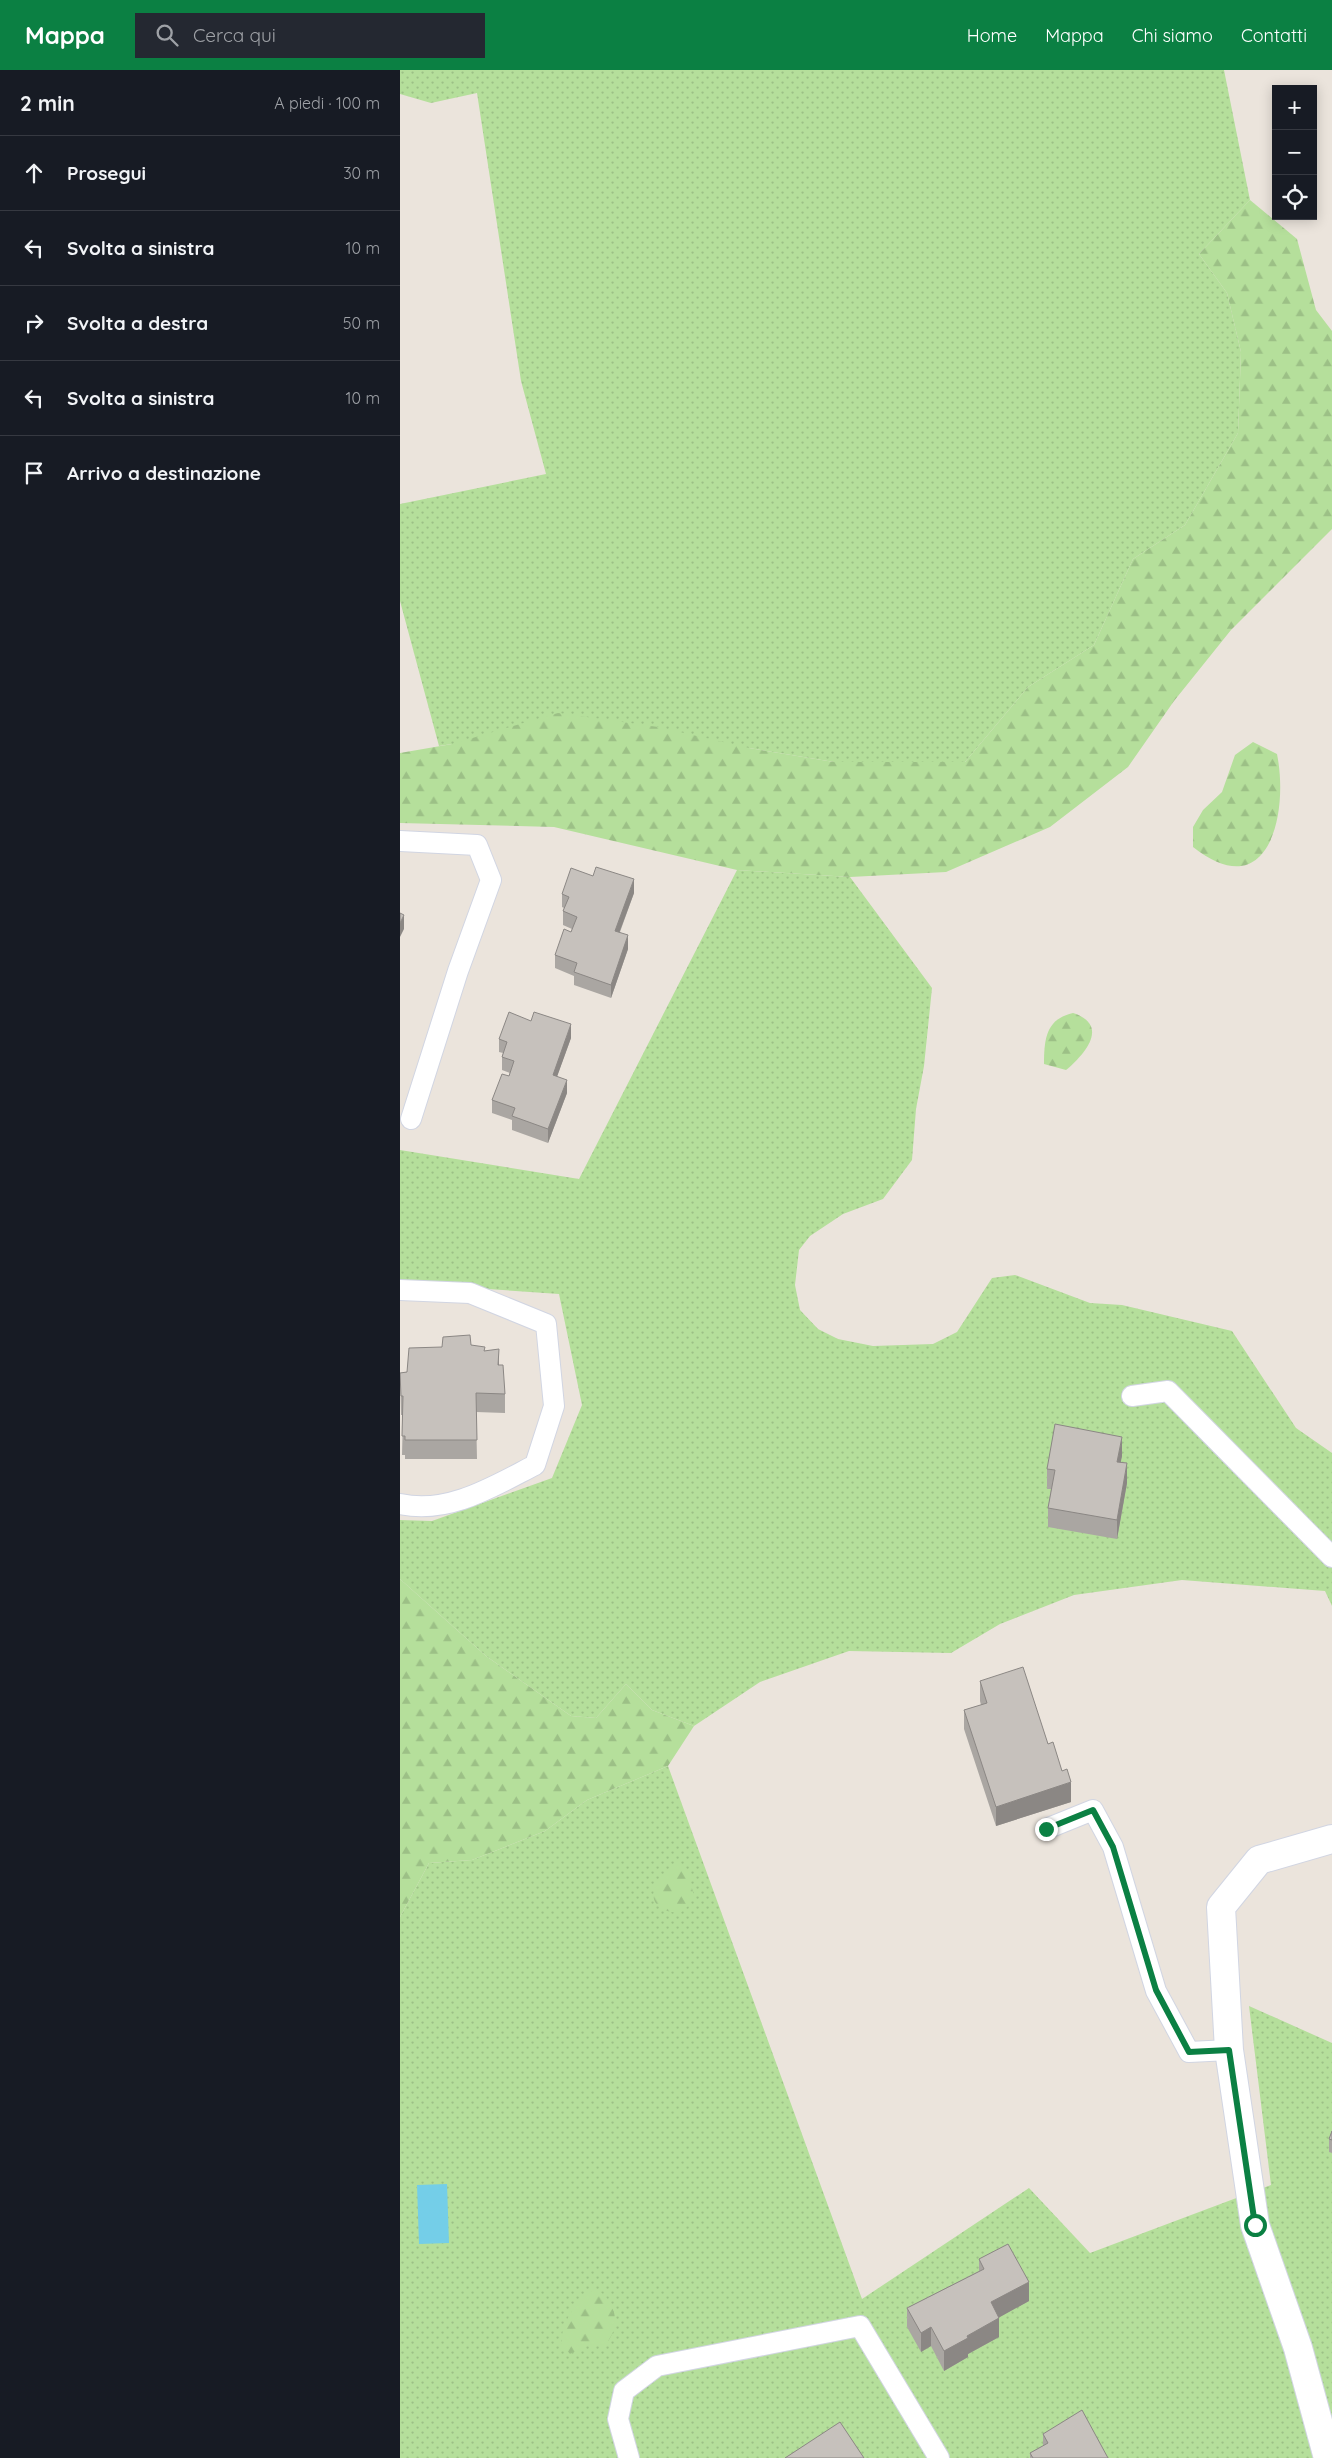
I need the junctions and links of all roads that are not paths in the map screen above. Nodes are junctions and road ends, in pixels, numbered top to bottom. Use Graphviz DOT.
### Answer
graph roads {
  1 [pos="400,841"];
  2 [pos="411,1119"];
  3 [pos="400,1290"];
  4 [pos="1132,1396"];
  5 [pos="400,1504"];
  6 [pos="1332,1557"];
  7 [pos="1046,1829"];
  8 [pos="1332,1840"];
  9 [pos="1229,2050"];
  10 [pos="629,2458"];
  11 [pos="939,2458"];
  12 [pos="1328,2458"];
  1 -- 2 [label="lane"];
  3 -- 5 [label="lane"];
  4 -- 6 [label="lane"];
  7 -- 9 [label="lane"];
  8 -- 9 [label="street"];
  9 -- 12 [label="street"];
  10 -- 11 [label="lane"];
}
